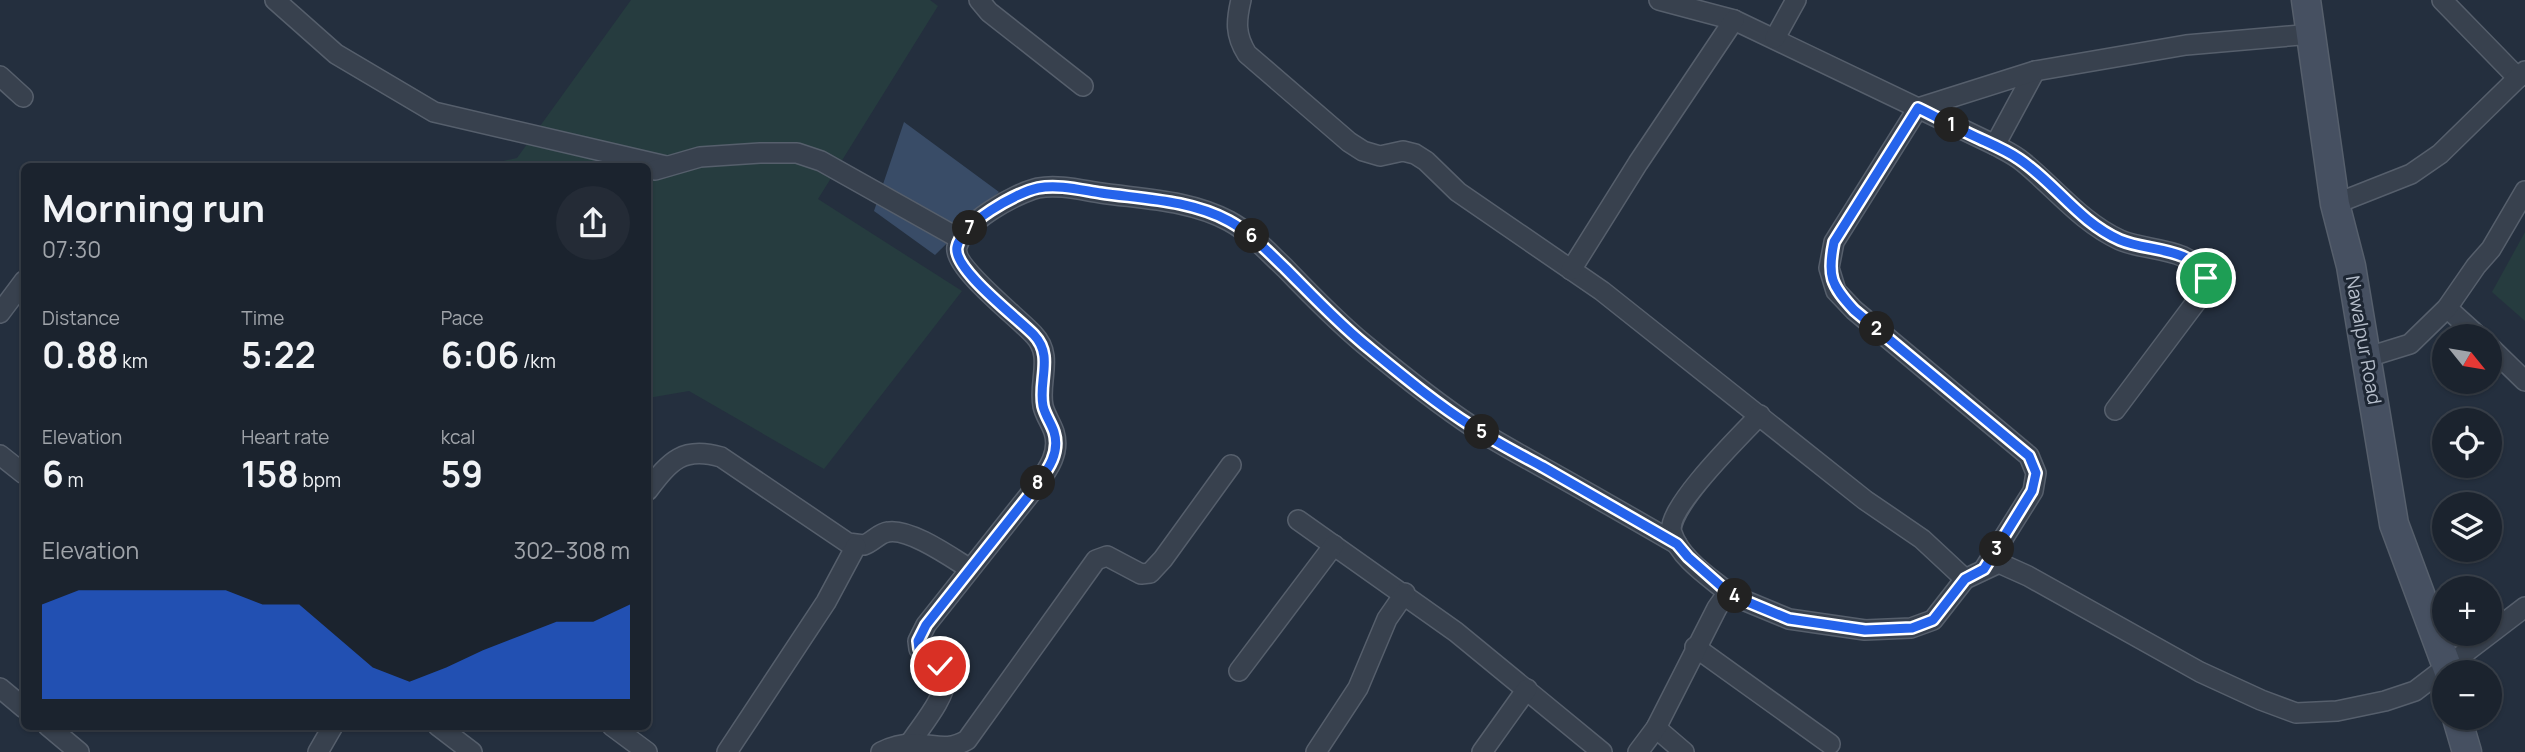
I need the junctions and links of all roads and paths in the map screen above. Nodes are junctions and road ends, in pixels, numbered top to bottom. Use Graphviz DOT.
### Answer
graph roads {
  1 [pos="275,0"];
  2 [pos="979,0"];
  3 [pos="1241,0"];
  4 [pos="1658,0"];
  5 [pos="1796,0"];
  6 [pos="2306,0"];
  7 [pos="2442,0"];
  8 [pos="1734,20"];
  9 [pos="2312,34"];
  10 [pos="1775,38"];
  11 [pos="2035,71"];
  12 [pos="0,76"];
  13 [pos="2519,83"];
  14 [pos="1083,86"];
  15 [pos="23,97"];
  16 [pos="1918,108"];
  17 [pos="1995,145"];
  18 [pos="666,166"];
  19 [pos="651,173"];
  20 [pos="2525,191"];
  21 [pos="2335,204"];
  22 [pos="960,239"];
  23 [pos="1571,270"];
  24 [pos="21,285"];
  25 [pos="2447,307"];
  26 [pos="0,313"];
  27 [pos="2465,324"];
  28 [pos="2368,357"];
  29 [pos="2502,359"];
  30 [pos="2525,381"];
  31 [pos="2115,410"];
  32 [pos="1760,415"];
  33 [pos="0,455"];
  34 [pos="1231,465"];
  35 [pos="21,472"];
  36 [pos="651,486"];
  37 [pos="1298,520"];
  38 [pos="1677,544"];
  39 [pos="856,545"];
  40 [pos="1334,545"];
  41 [pos="970,569"];
  42 [pos="1984,569"];
  43 [pos="1965,579"];
  44 [pos="1405,593"];
  45 [pos="1731,595"];
  46 [pos="2525,607"];
  47 [pos="1695,648"];
  48 [pos="2445,660"];
  49 [pos="2461,660"];
  50 [pos="1239,671"];
  51 [pos="2432,680"];
  52 [pos="0,688"];
  53 [pos="1527,689"];
  54 [pos="21,706"];
  55 [pos="1656,728"];
  56 [pos="53,730"];
  57 [pos="332,730"];
  58 [pos="444,730"];
  59 [pos="617,730"];
  60 [pos="2461,730"];
  61 [pos="910,743"];
  62 [pos="1830,744"];
  63 [pos="79,752"];
  64 [pos="318,752"];
  65 [pos="472,752"];
  66 [pos="647,752"];
  67 [pos="727,752"];
  68 [pos="881,752"];
  69 [pos="1317,752"];
  70 [pos="1482,752"];
  71 [pos="1602,752"];
  72 [pos="1638,752"];
  73 [pos="1685,752"];
  74 [pos="2467,752"];
  1 -- 18 [label="street"];
  2 -- 14 [label="street"];
  3 -- 23 [label="street"];
  4 -- 8 [label="street"];
  5 -- 10 [label="street"];
  6 -- 9 [label="street, Nawalpur Road"];
  7 -- 13 [label="street"];
  8 -- 10 [label="street"];
  8 -- 23 [label="street"];
  9 -- 11 [label="street"];
  9 -- 21 [label="street, Nawalpur Road"];
  10 -- 16 [label="street"];
  11 -- 16 [label="street"];
  11 -- 17 [label="street"];
  12 -- 15 [label="street"];
  13 -- 21 [label="street"];
  16 -- 17 [label="street"];
  16 -- 42 [label="street"];
  17 -- 31 [label="street"];
  18 -- 19 [label="street"];
  18 -- 22 [label="street"];
  20 -- 25 [label="street"];
  21 -- 28 [label="street, Nawalpur Road"];
  22 -- 38 [label="street"];
  22 -- 41 [label="street"];
  23 -- 32 [label="street"];
  24 -- 26 [label="street"];
  25 -- 27 [label="street"];
  25 -- 28 [label="street"];
  28 -- 48 [label="street, Nawalpur Road"];
  29 -- 30 [label="street"];
  32 -- 38 [label="street"];
  32 -- 43 [label="street"];
  33 -- 35 [label="street"];
  34 -- 61 [label="street"];
  36 -- 39 [label="street"];
  37 -- 40 [label="street"];
  38 -- 45 [label="street"];
  39 -- 41 [label="street"];
  39 -- 67 [label="street"];
  40 -- 44 [label="street"];
  40 -- 50 [label="street"];
  41 -- 61 [label="street"];
  42 -- 43 [label="street"];
  42 -- 51 [label="street"];
  43 -- 45 [label="street"];
  44 -- 53 [label="street"];
  44 -- 69 [label="street"];
  45 -- 47 [label="street"];
  46 -- 49 [label="street"];
  47 -- 55 [label="street"];
  47 -- 62 [label="street"];
  52 -- 54 [label="street"];
  53 -- 70 [label="street"];
  53 -- 71 [label="street"];
  55 -- 72 [label="street"];
  55 -- 73 [label="street"];
  56 -- 63 [label="street"];
  57 -- 64 [label="street"];
  58 -- 65 [label="street"];
  59 -- 66 [label="street"];
  60 -- 74 [label="street"];
  61 -- 68 [label="street"];
}
